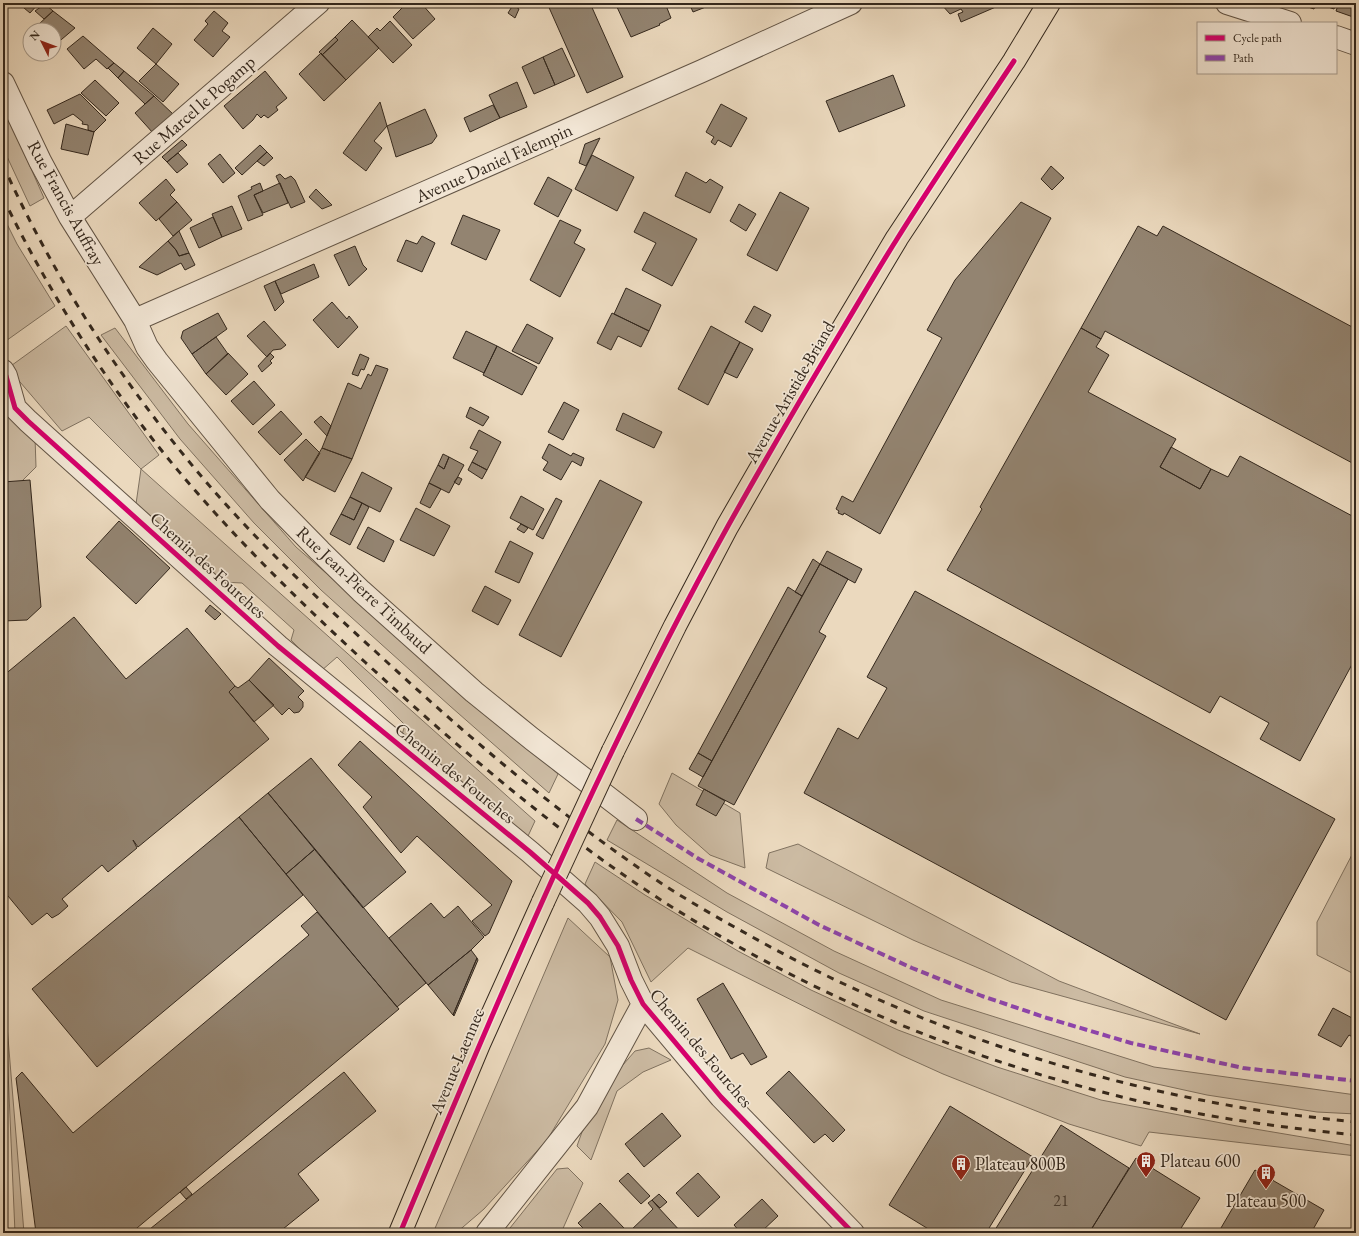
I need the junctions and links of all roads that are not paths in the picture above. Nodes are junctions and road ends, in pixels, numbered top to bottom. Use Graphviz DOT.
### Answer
graph roads {
  1 [pos="318,3"];
  2 [pos="851,3"];
  3 [pos="1049,3"];
  4 [pos="1227,3"];
  5 [pos="1287,22"];
  6 [pos="1337,37"];
  7 [pos="1356,44"];
  8 [pos="3,82"];
  9 [pos="70,217"];
  10 [pos="135,320"];
  11 [pos="5,374"];
  12 [pos="636,819"];
  13 [pos="543,902"];
  14 [pos="643,1004"];
  15 [pos="400,1233"];
  16 [pos="487,1233"];
  17 [pos="852,1233"];
  1 -- 9 [label="street, Rue Marcel le Pogamp"];
  2 -- 10 [label="street, Avenue Daniel Falempin"];
  3 -- 13 [label="main road, Avenue Aristide Briand, bridge"];
  4 -- 5 [label="street"];
  6 -- 7 [label="street"];
  8 -- 9 [label="street, Rue Francis Auffray"];
  9 -- 10 [label="street, Rue Francis Auffray"];
  10 -- 12 [label="street, Rue Jean-Pierre Timbaud"];
  11 -- 14 [label="street, Chemin des Fourches"];
  13 -- 15 [label="main road, Avenue Laennec"];
  14 -- 16 [label="street"];
  14 -- 17 [label="street, Chemin des Fourches"];
}
